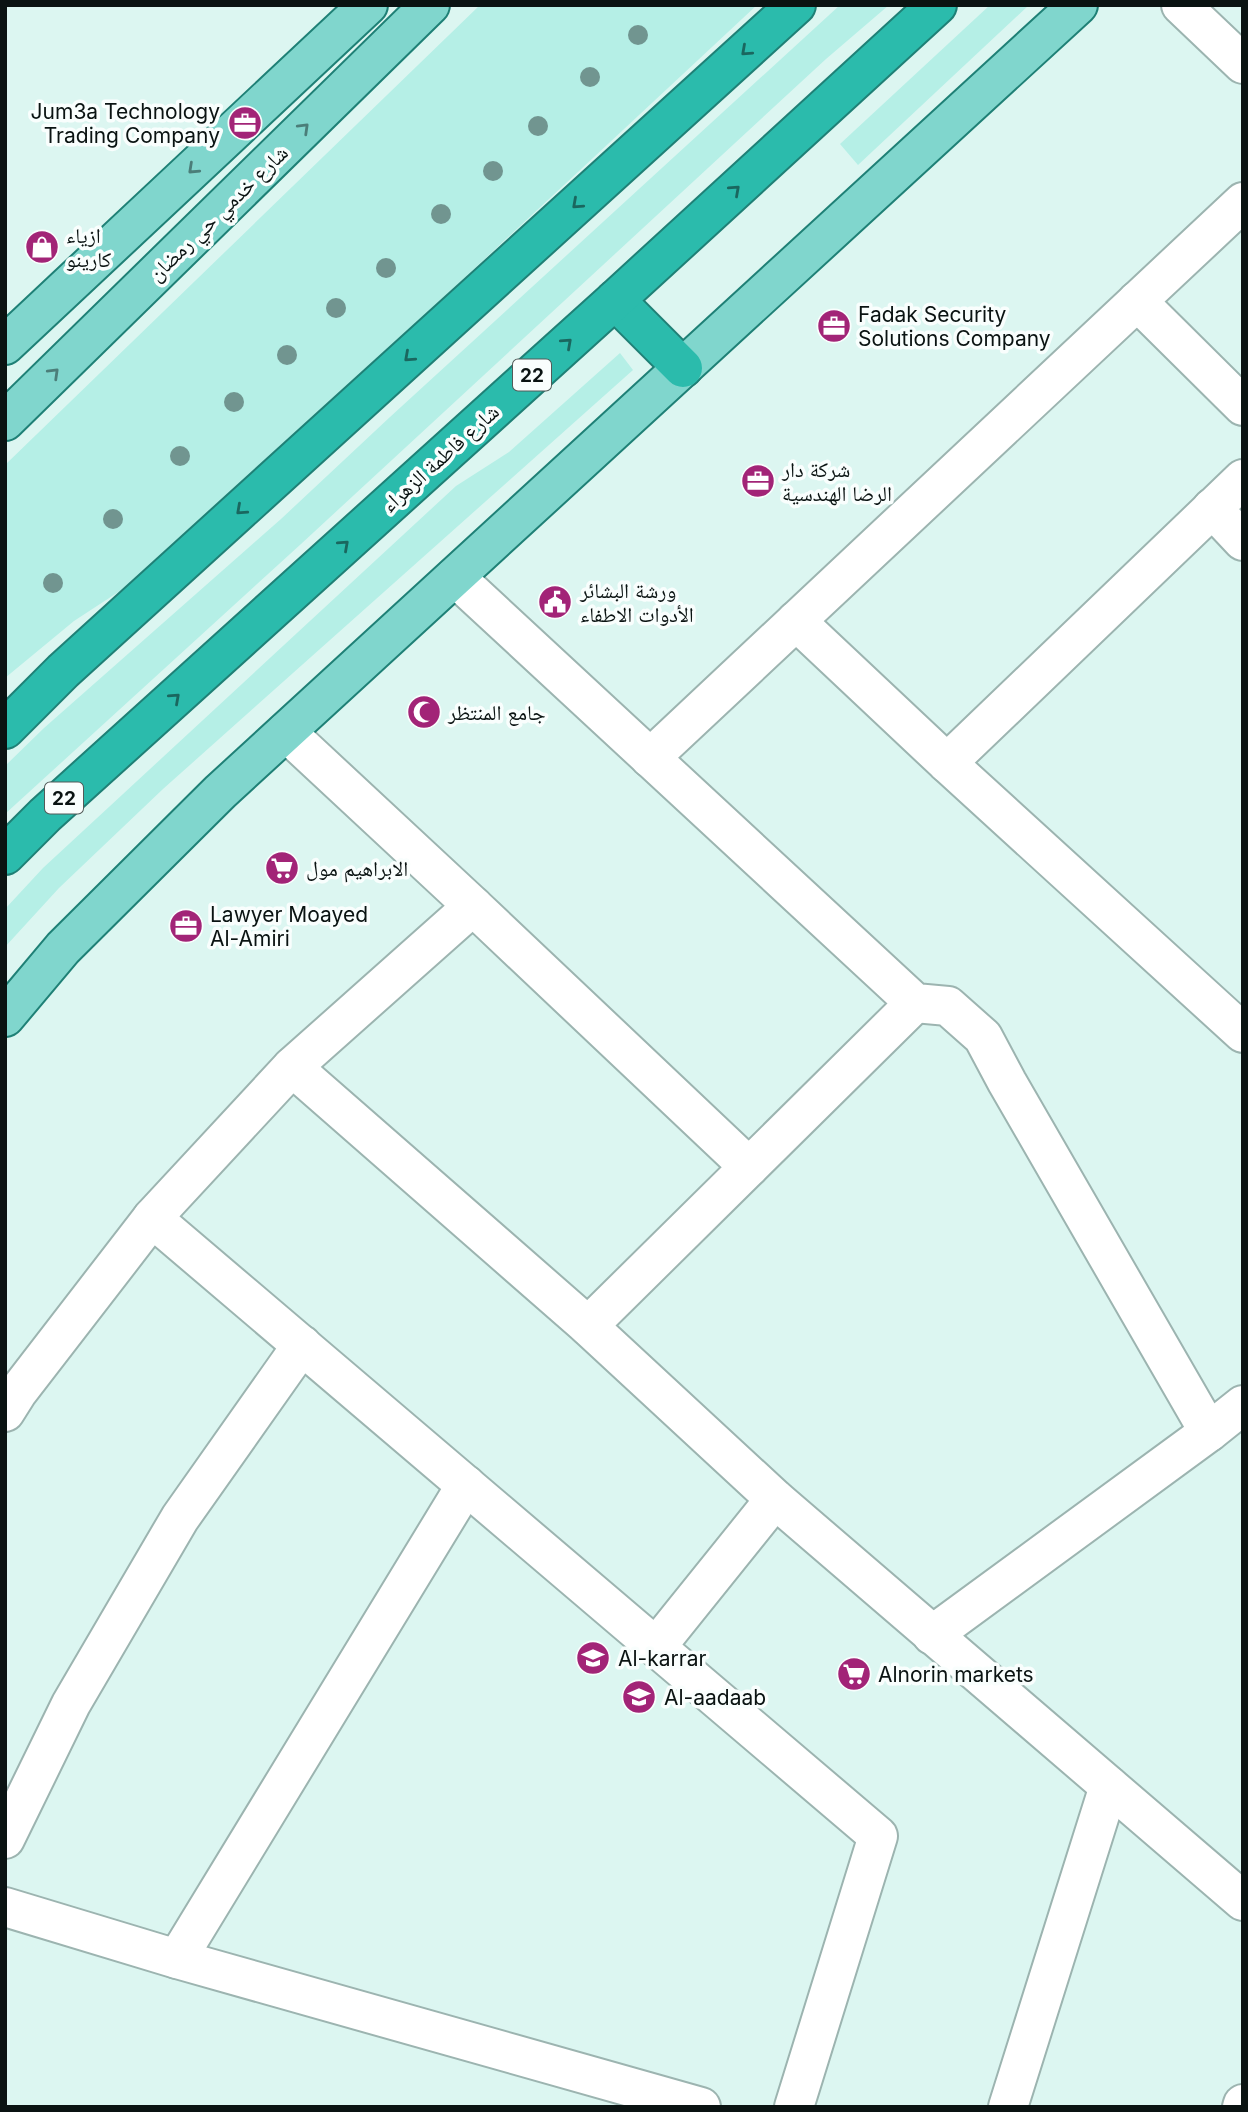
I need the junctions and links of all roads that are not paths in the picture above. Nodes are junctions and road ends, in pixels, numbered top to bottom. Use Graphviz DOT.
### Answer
graph roads {
  1 [pos="368,5"];
  2 [pos="430,5"];
  3 [pos="796,5"];
  4 [pos="937,5"];
  5 [pos="1078,5"];
  6 [pos="1181,5"];
  7 [pos="1243,64"];
  8 [pos="1243,202"];
  9 [pos="615,300"];
  10 [pos="1137,301"];
  11 [pos="5,345"];
  12 [pos="683,368"];
  13 [pos="1243,406"];
  14 [pos="5,421"];
  15 [pos="1243,479"];
  16 [pos="1212,508"];
  17 [pos="1243,541"];
  18 [pos="455,577"];
  19 [pos="796,621"];
  20 [pos="63,671"];
  21 [pos="5,712"];
  22 [pos="5,729"];
  23 [pos="286,732"];
  24 [pos="650,758"];
  25 [pos="947,763"];
  26 [pos="5,855"];
  27 [pos="473,906"];
  28 [pos="915,1003"];
  29 [pos="5,1017"];
  30 [pos="1243,1033"];
  31 [pos="292,1067"];
  32 [pos="749,1167"];
  33 [pos="152,1217"];
  34 [pos="588,1326"];
  35 [pos="302,1345"];
  36 [pos="1243,1405"];
  37 [pos="5,1412"];
  38 [pos="1209,1432"];
  39 [pos="466,1485"];
  40 [pos="775,1499"];
  41 [pos="932,1635"];
  42 [pos="656,1647"];
  43 [pos="1109,1786"];
  44 [pos="5,1839"];
  45 [pos="1243,1901"];
  46 [pos="5,1907"];
  47 [pos="177,1959"];
  48 [pos="701,2107"];
  49 [pos="794,2107"];
  50 [pos="1008,2107"];
  1 -- 11 [label="main road, one-way"];
  14 -- 2 [label="main road, شارع خدمي حي رمضان, one-way"];
  3 -- 20 [label="highway, one-way"];
  9 -- 4 [label="highway, شارع فاطمة الزهراء / 22, one-way"];
  5 -- 12 [label="main road"];
  6 -- 7 [label="street"];
  8 -- 10 [label="street"];
  9 -- 12 [label="highway"];
  26 -- 9 [label="highway, شارع فاطمة الزهراء / 22, one-way"];
  10 -- 13 [label="street"];
  10 -- 19 [label="street"];
  12 -- 18 [label="main road"];
  15 -- 16 [label="street"];
  16 -- 17 [label="street"];
  16 -- 25 [label="street"];
  18 -- 23 [label="main road"];
  18 -- 24 [label="street"];
  19 -- 24 [label="street"];
  19 -- 25 [label="street"];
  20 -- 21 [label="highway"];
  20 -- 22 [label="highway"];
  23 -- 27 [label="street"];
  23 -- 29 [label="main road"];
  24 -- 28 [label="street"];
  25 -- 30 [label="street"];
  27 -- 31 [label="street"];
  27 -- 32 [label="street"];
  28 -- 32 [label="street"];
  28 -- 38 [label="street"];
  31 -- 33 [label="street"];
  31 -- 34 [label="street"];
  32 -- 34 [label="street"];
  33 -- 35 [label="street"];
  33 -- 37 [label="street"];
  34 -- 40 [label="street"];
  35 -- 39 [label="street"];
  35 -- 44 [label="street"];
  36 -- 38 [label="street"];
  38 -- 41 [label="street"];
  39 -- 42 [label="street"];
  39 -- 47 [label="street"];
  40 -- 41 [label="street"];
  40 -- 42 [label="street"];
  41 -- 43 [label="street"];
  42 -- 49 [label="street"];
  43 -- 45 [label="street"];
  43 -- 50 [label="street"];
  46 -- 47 [label="street"];
  47 -- 48 [label="street"];
}
